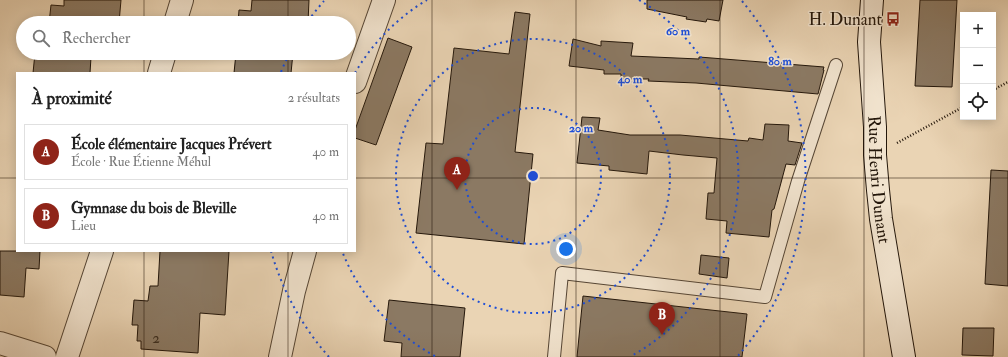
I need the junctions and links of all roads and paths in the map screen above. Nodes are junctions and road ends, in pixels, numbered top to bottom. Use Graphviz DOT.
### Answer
graph roads {
  1 [pos="182,0"];
  2 [pos="384,0"];
  3 [pos="872,0"];
  4 [pos="177,16"];
  5 [pos="163,60"];
  6 [pos="836,65"];
  7 [pos="159,72"];
  8 [pos="356,79"];
  9 [pos="1008,82"];
  10 [pos="996,88"];
  11 [pos="960,109"];
  12 [pos="875,155"];
  13 [pos="102,252"];
  14 [pos="305,252"];
  15 [pos="0,343"];
  16 [pos="45,357"];
  17 [pos="67,357"];
  18 [pos="280,357"];
  19 [pos="554,357"];
  20 [pos="904,357"];
  1 -- 4 [label="street"];
  2 -- 8 [label="street"];
  3 -- 12 [label="street, Rue Henri Dunant"];
  5 -- 7 [label="street"];
  6 -- 19 [label="lane"];
  9 -- 10 [label="path"];
  11 -- 12 [label="path"];
  12 -- 20 [label="street, Rue Henri Dunant"];
  13 -- 17 [label="street"];
  14 -- 18 [label="street"];
  15 -- 16 [label="street"];
}
